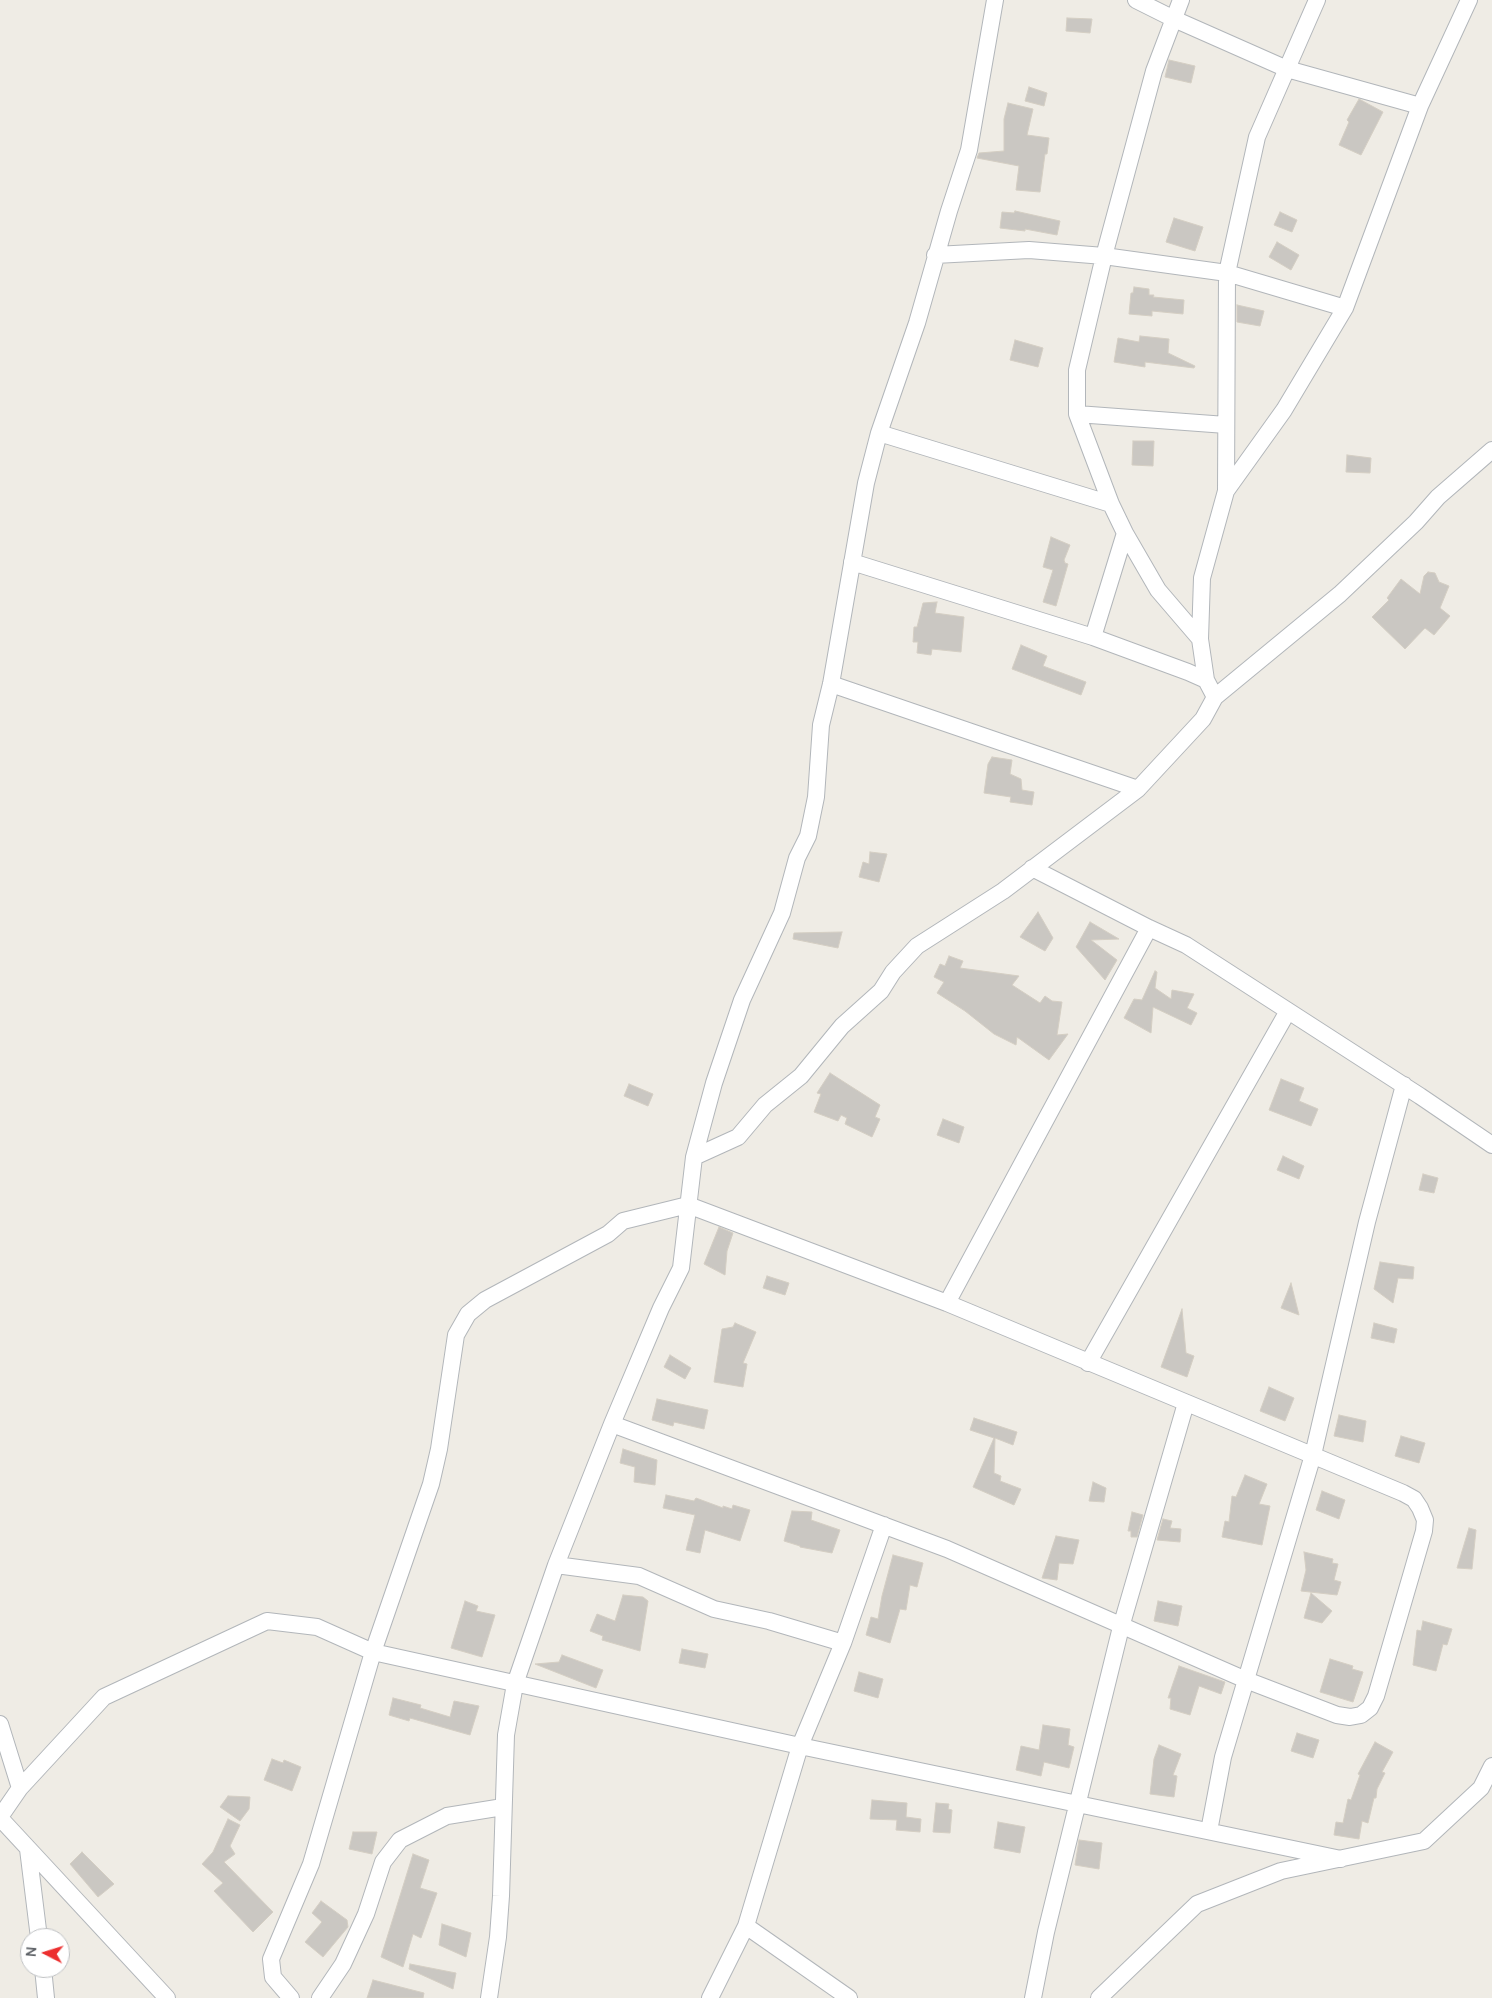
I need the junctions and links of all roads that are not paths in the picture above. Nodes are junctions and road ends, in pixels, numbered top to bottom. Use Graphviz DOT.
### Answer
graph roads {
  1 [pos="995,0"];
  2 [pos="1136,0"];
  3 [pos="1181,0"];
  4 [pos="1317,0"];
  5 [pos="1469,0"];
  6 [pos="1174,19"];
  7 [pos="1287,69"];
  8 [pos="1420,106"];
  9 [pos="935,255"];
  10 [pos="1104,256"];
  11 [pos="1227,274"];
  12 [pos="1345,308"];
  13 [pos="1077,414"];
  14 [pos="1226,424"];
  15 [pos="879,433"];
  16 [pos="1492,450"];
  17 [pos="1226,491"];
  18 [pos="1111,504"];
  19 [pos="1126,533"];
  20 [pos="852,562"];
  21 [pos="1093,637"];
  22 [pos="1200,639"];
  23 [pos="1206,680"];
  24 [pos="831,684"];
  25 [pos="1215,697"];
  26 [pos="1138,789"];
  27 [pos="1032,868"];
  28 [pos="1149,928"];
  29 [pos="1288,1011"];
  30 [pos="1404,1085"];
  31 [pos="1492,1145"];
  32 [pos="694,1157"];
  33 [pos="688,1205"];
  34 [pos="947,1303"];
  35 [pos="1088,1363"];
  36 [pos="1186,1403"];
  37 [pos="612,1424"];
  38 [pos="1313,1455"];
  39 [pos="884,1525"];
  40 [pos="556,1565"];
  41 [pos="1121,1627"];
  42 [pos="843,1643"];
  43 [pos="373,1652"];
  44 [pos="1246,1680"];
  45 [pos="514,1684"];
  46 [pos="0,1724"];
  47 [pos="800,1746"];
  48 [pos="1492,1766"];
  49 [pos="20,1788"];
  50 [pos="1077,1804"];
  51 [pos="503,1808"];
  52 [pos="1,1812"];
  53 [pos="1209,1831"];
  54 [pos="28,1849"];
  55 [pos="1341,1859"];
  56 [pos="746,1926"];
  57 [pos="38,1928"];
  58 [pos="43,1978"];
  59 [pos="46,1998"];
  60 [pos="167,1998"];
  61 [pos="291,1998"];
  62 [pos="320,1998"];
  63 [pos="489,1998"];
  64 [pos="710,1998"];
  65 [pos="849,1998"];
  66 [pos="1033,1998"];
  67 [pos="1099,1998"];
  1 -- 9 [label="street"];
  2 -- 6 [label="street"];
  3 -- 6 [label="street"];
  4 -- 7 [label="street"];
  5 -- 8 [label="street"];
  6 -- 7 [label="street"];
  6 -- 10 [label="street"];
  7 -- 8 [label="street"];
  7 -- 11 [label="street"];
  8 -- 12 [label="street"];
  9 -- 10 [label="street"];
  9 -- 15 [label="street"];
  10 -- 11 [label="street"];
  10 -- 13 [label="street"];
  11 -- 12 [label="street"];
  11 -- 14 [label="street"];
  12 -- 17 [label="street"];
  13 -- 14 [label="street"];
  13 -- 18 [label="street"];
  14 -- 17 [label="street"];
  15 -- 18 [label="street"];
  15 -- 20 [label="street"];
  16 -- 25 [label="street"];
  17 -- 22 [label="street"];
  18 -- 19 [label="street"];
  19 -- 21 [label="street"];
  19 -- 22 [label="street"];
  20 -- 21 [label="street"];
  20 -- 24 [label="street"];
  21 -- 23 [label="street"];
  22 -- 23 [label="street"];
  23 -- 25 [label="street"];
  24 -- 26 [label="street"];
  24 -- 32 [label="street"];
  25 -- 26 [label="street"];
  26 -- 27 [label="street"];
  27 -- 28 [label="street"];
  27 -- 32 [label="street"];
  28 -- 29 [label="street"];
  28 -- 34 [label="street"];
  29 -- 30 [label="street"];
  29 -- 35 [label="street"];
  30 -- 31 [label="street"];
  30 -- 38 [label="street"];
  32 -- 33 [label="street"];
  33 -- 34 [label="street"];
  33 -- 37 [label="street"];
  33 -- 43 [label="street"];
  34 -- 35 [label="street"];
  35 -- 36 [label="street"];
  36 -- 38 [label="street"];
  36 -- 41 [label="street"];
  37 -- 39 [label="street"];
  37 -- 40 [label="street"];
  38 -- 44 [label="street"];
  38 -- 44 [label="street"];
  39 -- 41 [label="street"];
  39 -- 42 [label="street"];
  40 -- 42 [label="street"];
  40 -- 45 [label="street"];
  41 -- 44 [label="street"];
  41 -- 50 [label="street"];
  42 -- 47 [label="street"];
  43 -- 45 [label="street"];
  43 -- 49 [label="street"];
  43 -- 61 [label="street"];
  44 -- 53 [label="street"];
  45 -- 47 [label="street"];
  45 -- 51 [label="street"];
  46 -- 49 [label="street"];
  47 -- 50 [label="street"];
  47 -- 56 [label="street"];
  48 -- 55 [label="street"];
  49 -- 52 [label="street"];
  50 -- 53 [label="street"];
  50 -- 66 [label="street"];
  51 -- 62 [label="street"];
  51 -- 63 [label="street"];
  52 -- 54 [label="street"];
  53 -- 55 [label="street"];
  54 -- 57 [label="street"];
  54 -- 60 [label="street"];
  55 -- 67 [label="street"];
  56 -- 64 [label="street"];
  56 -- 65 [label="street"];
  58 -- 59 [label="street"];
}
